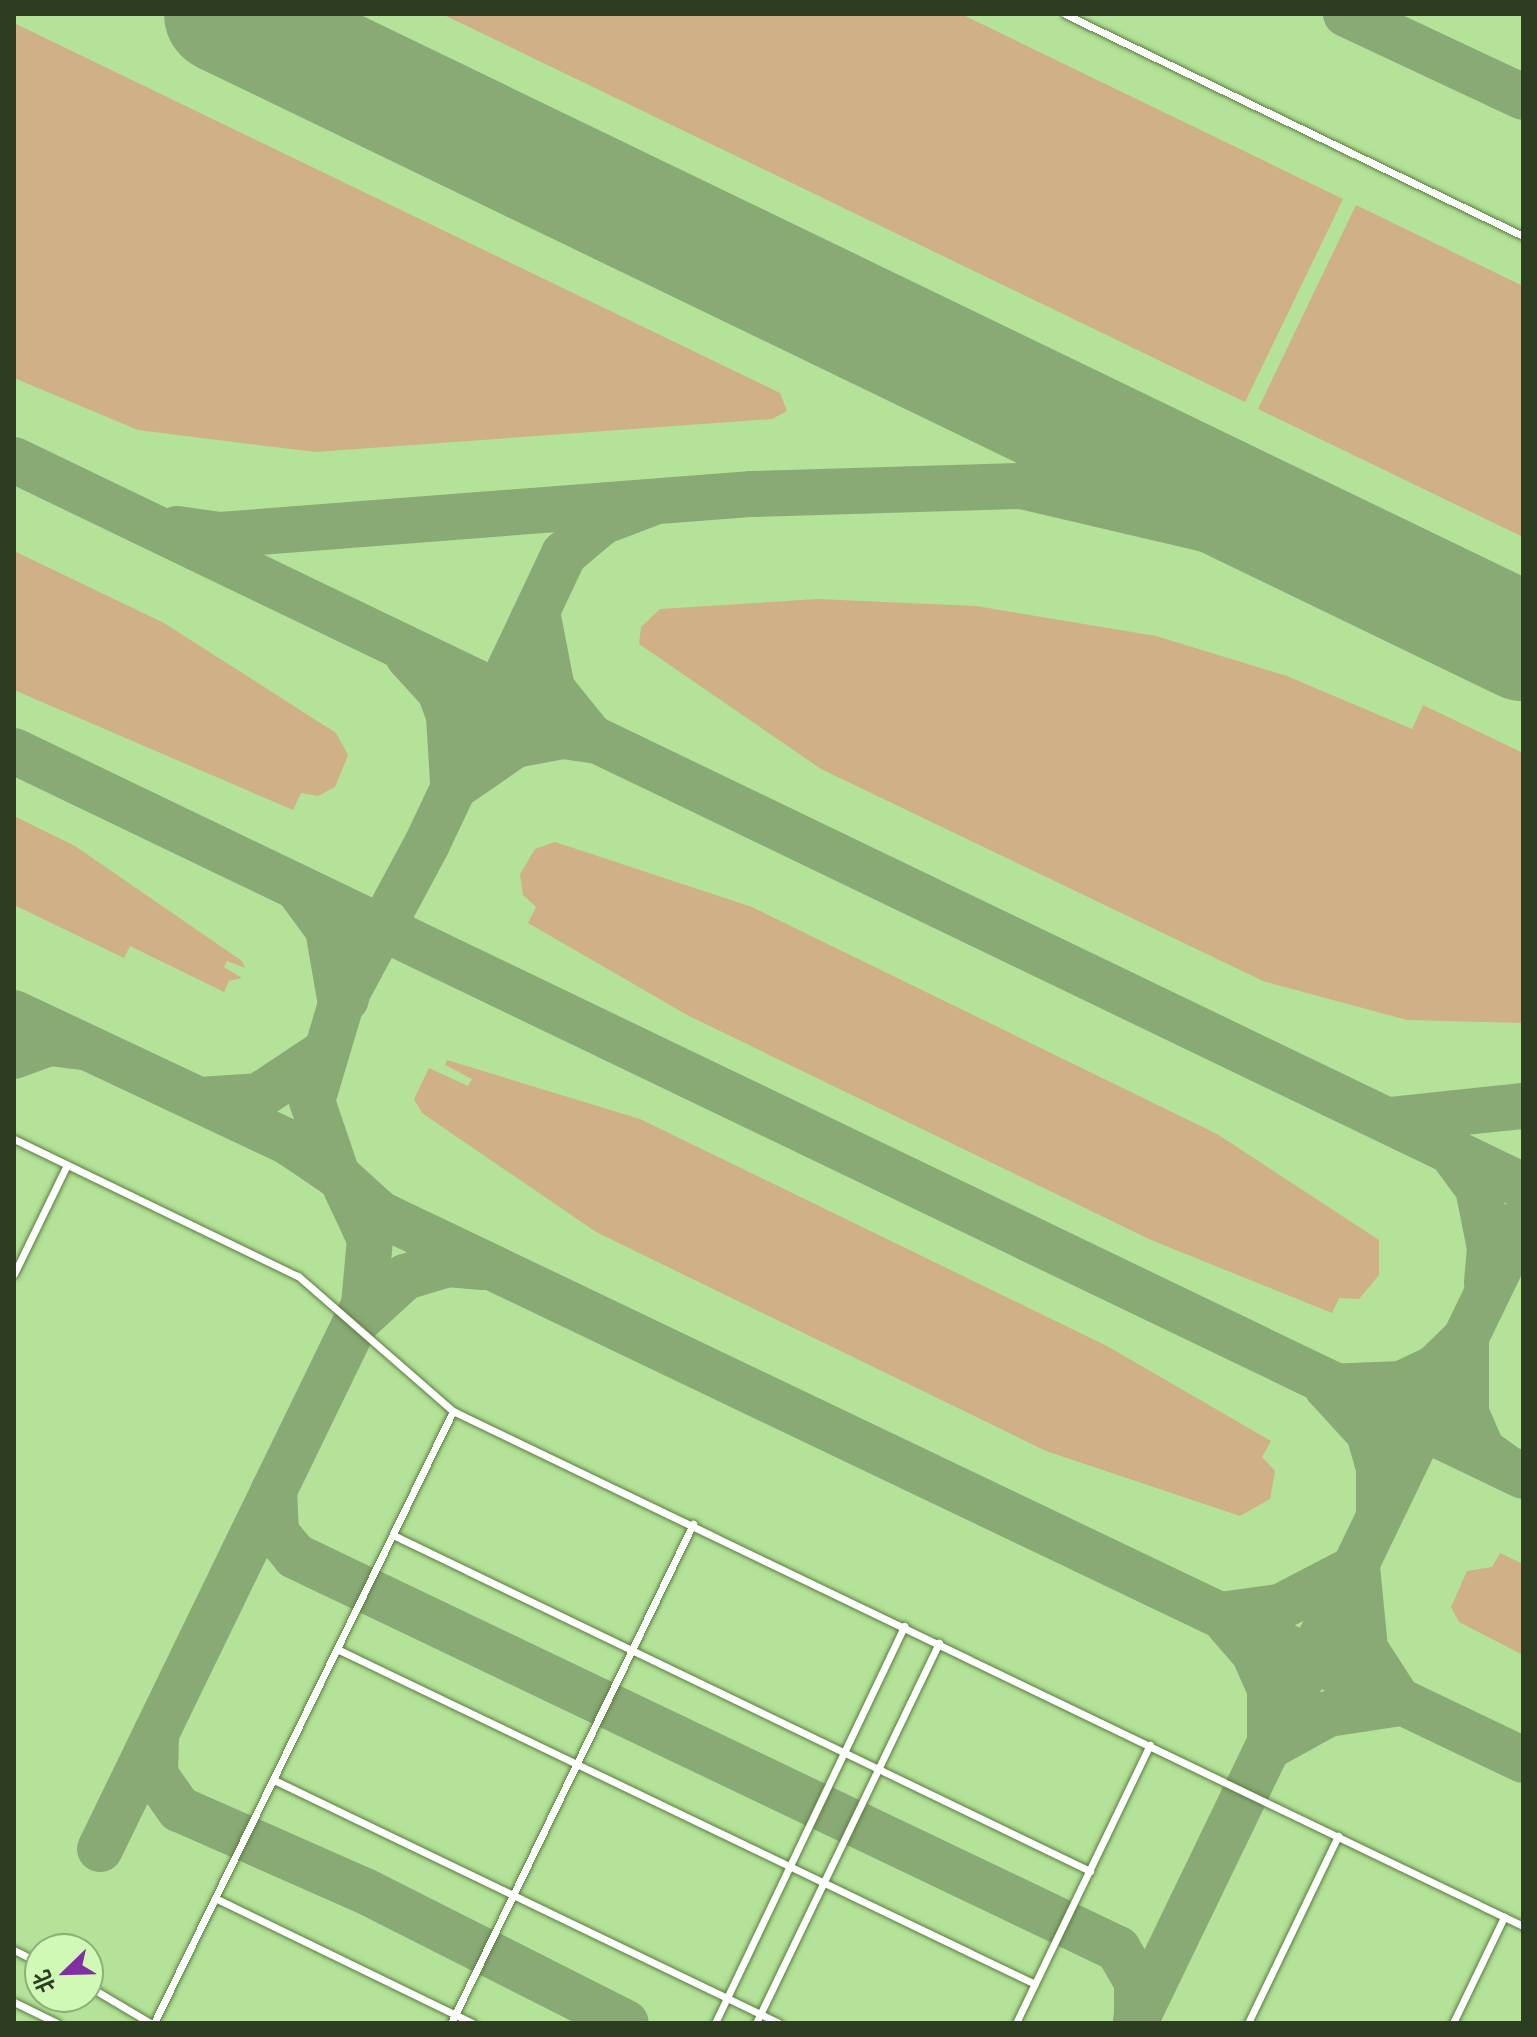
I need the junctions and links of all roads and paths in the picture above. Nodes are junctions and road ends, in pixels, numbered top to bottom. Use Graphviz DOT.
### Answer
graph roads {
  1 [pos="1065,14"];
  2 [pos="1523,236"];
  3 [pos="14,1139"];
  4 [pos="67,1165"];
  5 [pos="14,1274"];
  6 [pos="453,1411"];
  7 [pos="693,1524"];
  8 [pos="393,1535"];
  9 [pos="904,1626"];
  10 [pos="939,1643"];
  11 [pos="337,1649"];
  12 [pos="633,1649"];
  13 [pos="1150,1745"];
  14 [pos="847,1751"];
  15 [pos="577,1763"];
  16 [pos="879,1768"];
  17 [pos="274,1780"];
  18 [pos="1338,1836"];
  19 [pos="789,1866"];
  20 [pos="1090,1871"];
  21 [pos="821,1881"];
  22 [pos="515,1896"];
  23 [pos="215,1898"];
  24 [pos="1504,1917"];
  25 [pos="1523,1926"];
  26 [pos="1035,1984"];
  27 [pos="104,1995"];
  28 [pos="727,1998"];
  29 [pos="14,2002"];
  30 [pos="455,2014"];
  31 [pos="761,2014"];
  32 [pos="57,2023"];
  33 [pos="152,2023"];
  34 [pos="451,2023"];
  35 [pos="473,2023"];
  36 [pos="715,2023"];
  37 [pos="756,2023"];
  38 [pos="779,2023"];
  39 [pos="1016,2023"];
  40 [pos="1248,2023"];
  41 [pos="1453,2023"];
  1 -- 2 [label="lane"];
  3 -- 4 [label="lane"];
  4 -- 5 [label="lane"];
  4 -- 6 [label="lane"];
  6 -- 7 [label="lane"];
  6 -- 8 [label="lane"];
  7 -- 9 [label="lane"];
  7 -- 12 [label="lane"];
  8 -- 11 [label="lane"];
  8 -- 12 [label="lane"];
  9 -- 10 [label="lane"];
  9 -- 14 [label="lane"];
  10 -- 13 [label="lane"];
  10 -- 16 [label="lane"];
  11 -- 15 [label="lane"];
  11 -- 17 [label="lane"];
  12 -- 14 [label="lane"];
  12 -- 15 [label="lane"];
  13 -- 18 [label="lane"];
  13 -- 20 [label="lane"];
  14 -- 16 [label="lane"];
  14 -- 19 [label="lane"];
  15 -- 19 [label="lane"];
  15 -- 22 [label="lane"];
  16 -- 20 [label="lane"];
  16 -- 21 [label="lane"];
  17 -- 22 [label="lane"];
  17 -- 23 [label="lane"];
  18 -- 24 [label="lane"];
  18 -- 40 [label="lane"];
  19 -- 21 [label="lane"];
  19 -- 28 [label="lane"];
  20 -- 26 [label="lane"];
  21 -- 26 [label="lane"];
  21 -- 31 [label="lane"];
  22 -- 28 [label="lane"];
  22 -- 30 [label="lane"];
  23 -- 30 [label="lane"];
  23 -- 33 [label="lane"];
  24 -- 25 [label="lane"];
  24 -- 41 [label="lane"];
  26 -- 39 [label="lane"];
  27 -- 33 [label="lane"];
  28 -- 31 [label="lane"];
  28 -- 36 [label="lane"];
  29 -- 32 [label="lane"];
  30 -- 34 [label="lane"];
  30 -- 35 [label="lane"];
  31 -- 37 [label="lane"];
  31 -- 38 [label="lane"];
}
